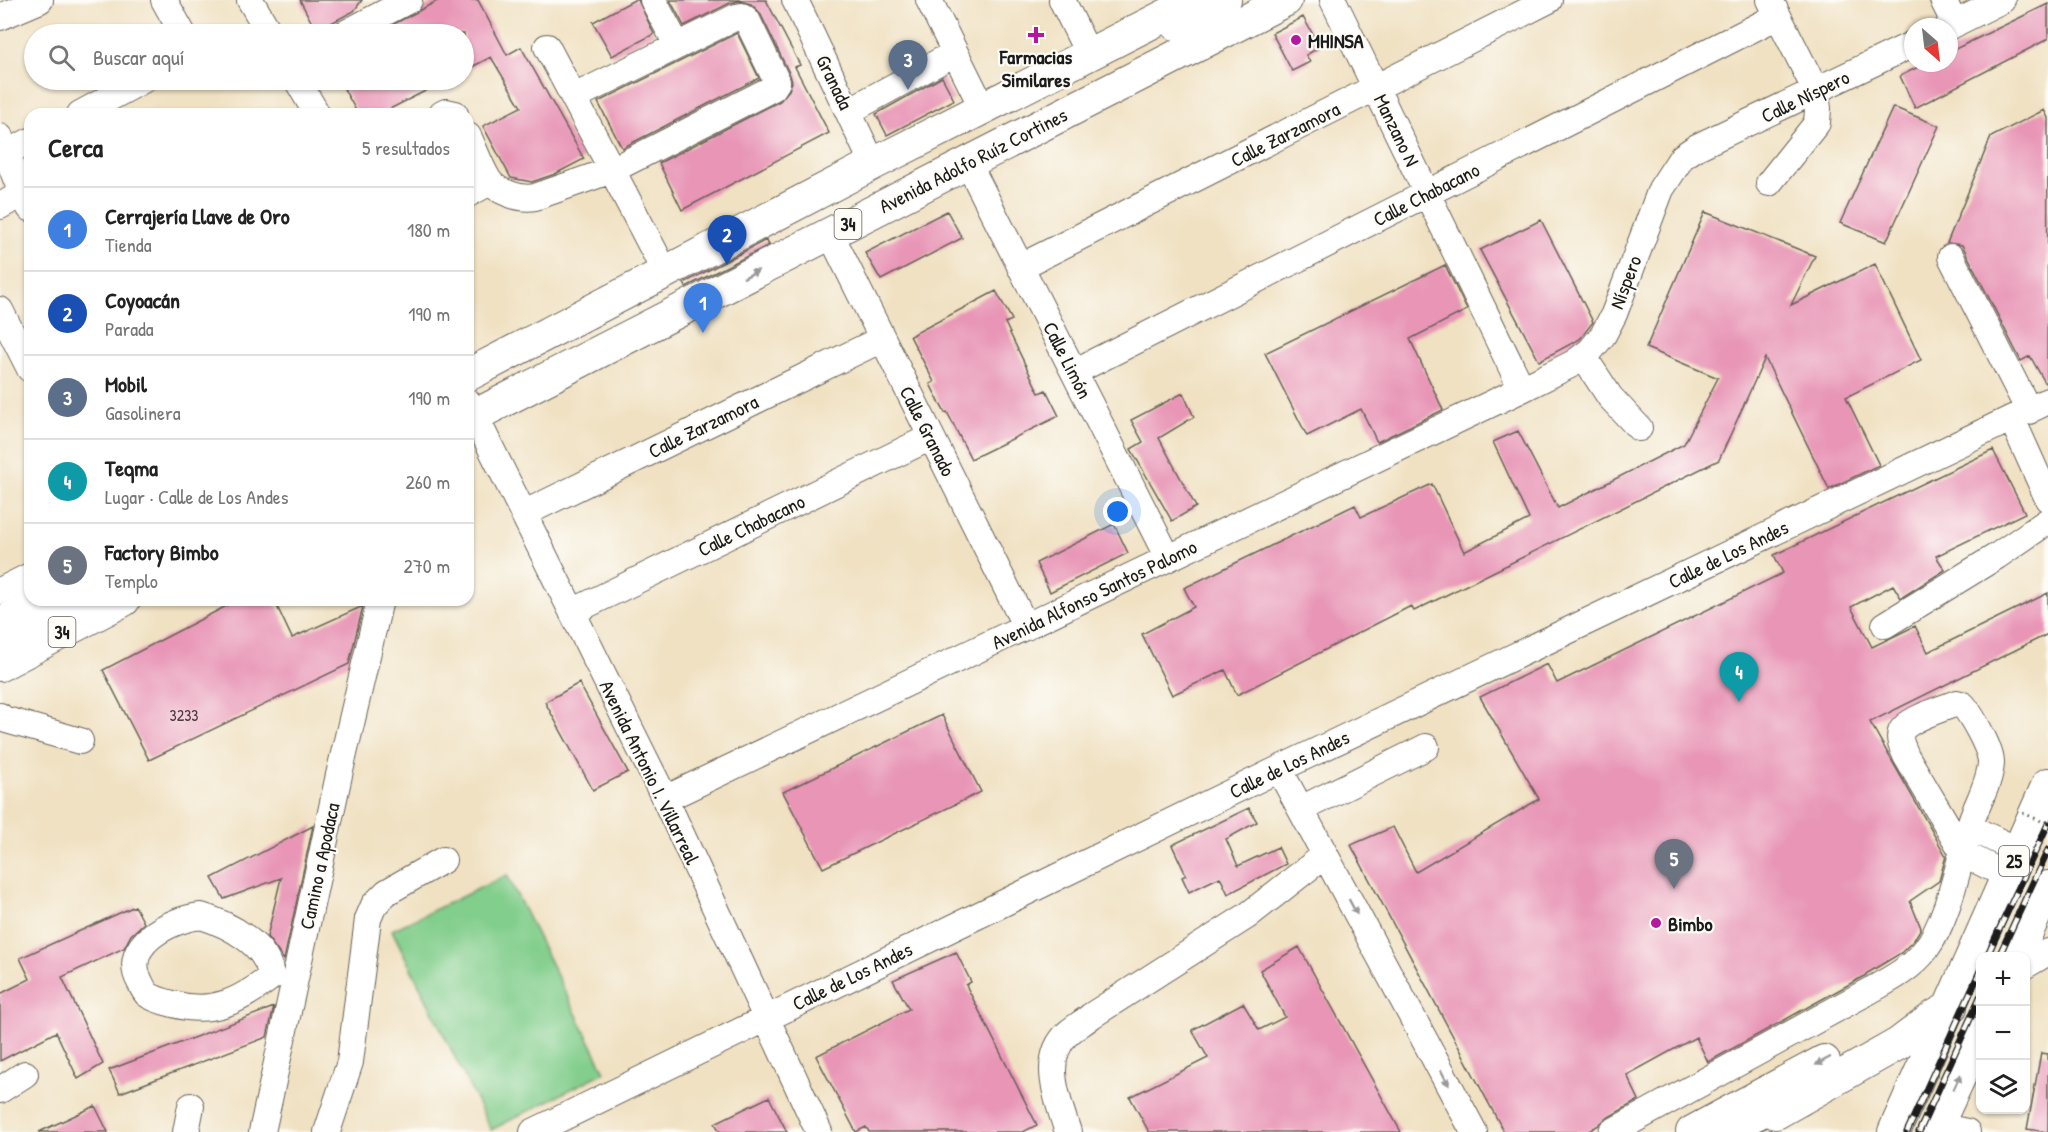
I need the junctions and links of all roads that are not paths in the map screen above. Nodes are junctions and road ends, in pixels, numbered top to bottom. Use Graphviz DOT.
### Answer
graph roads {
  1 [pos="40,0"];
  2 [pos="164,0"];
  3 [pos="250,0"];
  4 [pos="409,0"];
  5 [pos="654,0"];
  6 [pos="795,0"];
  7 [pos="928,0"];
  8 [pos="1062,0"];
  9 [pos="1196,0"];
  10 [pos="1228,0"];
  11 [pos="1252,0"];
  12 [pos="1286,0"];
  13 [pos="1333,0"];
  14 [pos="1550,0"];
  15 [pos="1943,0"];
  16 [pos="2002,0"];
  17 [pos="1774,8"];
  18 [pos="0,17"];
  19 [pos="1949,18"];
  20 [pos="1958,22"];
  21 [pos="177,24"];
  22 [pos="264,24"];
  23 [pos="363,24"];
  24 [pos="677,45"];
  25 [pos="547,47"];
  26 [pos="1904,48"];
  27 [pos="955,53"];
  28 [pos="1089,55"];
  29 [pos="1377,87"];
  30 [pos="124,90"];
  31 [pos="303,90"];
  32 [pos="1816,91"];
  33 [pos="574,97"];
  34 [pos="91,108"];
  35 [pos="313,108"];
  36 [pos="983,109"];
  37 [pos="849,111"];
  38 [pos="24,143"];
  39 [pos="1697,147"];
  40 [pos="2,149"];
  41 [pos="968,163"];
  42 [pos="474,164"];
  43 [pos="873,164"];
  44 [pos="612,170"];
  45 [pos="1769,183"];
  46 [pos="479,188"];
  47 [pos="1428,193"];
  48 [pos="17,203"];
  49 [pos="830,233"];
  50 [pos="1951,257"];
  51 [pos="1020,267"];
  52 [pos="679,281"];
  53 [pos="0,310"];
  54 [pos="882,339"];
  55 [pos="1583,356"];
  56 [pos="24,357"];
  57 [pos="1074,372"];
  58 [pos="1522,389"];
  59 [pos="474,398"];
  60 [pos="474,399"];
  61 [pos="2029,410"];
  62 [pos="474,411"];
  63 [pos="1639,428"];
  64 [pos="931,437"];
  65 [pos="2048,499"];
  66 [pos="525,513"];
  67 [pos="2048,521"];
  68 [pos="1168,558"];
  69 [pos="35,606"];
  70 [pos="40,606"];
  71 [pos="77,606"];
  72 [pos="113,606"];
  73 [pos="379,606"];
  74 [pos="572,612"];
  75 [pos="0,625"];
  76 [pos="1885,625"];
  77 [pos="1026,627"];
  78 [pos="0,646"];
  79 [pos="0,665"];
  80 [pos="1,719"];
  81 [pos="80,741"];
  82 [pos="1426,747"];
  83 [pos="1279,769"];
  84 [pos="2048,784"];
  85 [pos="665,799"];
  86 [pos="1300,809"];
  87 [pos="1970,827"];
  88 [pos="1964,854"];
  89 [pos="1325,855"];
  90 [pos="442,860"];
  91 [pos="2013,863"];
  92 [pos="2048,887"];
  93 [pos="2018,952"];
  94 [pos="2048,952"];
  95 [pos="2030,961"];
  96 [pos="282,982"];
  97 [pos="1976,992"];
  98 [pos="1942,1011"];
  99 [pos="766,1018"];
  100 [pos="1976,1042"];
  101 [pos="1870,1059"];
  102 [pos="25,1074"];
  103 [pos="1915,1086"];
  104 [pos="0,1090"];
  105 [pos="1799,1099"];
  106 [pos="191,1106"];
  107 [pos="1936,1129"];
  108 [pos="186,1132"];
  109 [pos="262,1132"];
  110 [pos="327,1132"];
  111 [pos="533,1132"];
  112 [pos="819,1132"];
  113 [pos="1068,1132"];
  114 [pos="1474,1132"];
  115 [pos="1612,1132"];
  116 [pos="1692,1132"];
  117 [pos="1718,1132"];
  118 [pos="1745,1132"];
  119 [pos="1894,1132"];
  120 [pos="1967,1132"];
  1 -- 18 [label="street"];
  2 -- 21 [label="street"];
  3 -- 22 [label="street"];
  4 -- 23 [label="street"];
  5 -- 24 [label="street"];
  6 -- 37 [label="street, Granada"];
  7 -- 27 [label="street"];
  8 -- 28 [label="street"];
  9 -- 28 [label="main road, Avenida Adolfo Ruíz Cortines / 34"];
  10 -- 11 [label="street"];
  12 -- 41 [label="main road, Avenida Adolfo Ruíz Cortines / 34"];
  13 -- 29 [label="street, Manzano N"];
  14 -- 29 [label="street, Calle Zarzamora"];
  15 -- 19 [label="street"];
  16 -- 20 [label="street"];
  17 -- 32 [label="street"];
  17 -- 47 [label="street, Calle Chabacano"];
  24 -- 33 [label="street"];
  24 -- 44 [label="street"];
  25 -- 33 [label="street"];
  26 -- 32 [label="street, Calle Níspero"];
  27 -- 36 [label="street"];
  27 -- 37 [label="street"];
  28 -- 36 [label="main road, Avenida Adolfo Ruíz Cortines / 34"];
  29 -- 47 [label="street, Manzano N"];
  29 -- 51 [label="street, Calle Zarzamora"];
  30 -- 34 [label="street"];
  31 -- 35 [label="street"];
  32 -- 39 [label="street, Calle Níspero"];
  32 -- 45 [label="street"];
  33 -- 44 [label="street"];
  36 -- 43 [label="main road, Avenida Adolfo Ruíz Cortines / 34"];
  37 -- 43 [label="street, Granada"];
  38 -- 40 [label="street"];
  39 -- 55 [label="street, Níspero"];
  40 -- 48 [label="street"];
  41 -- 49 [label="main road, Avenida Adolfo Ruíz Cortines / 34"];
  41 -- 51 [label="street, Calle Limón"];
  42 -- 46 [label="street"];
  43 -- 52 [label="main road, Avenida Adolfo Ruíz Cortines / 34"];
  44 -- 46 [label="street"];
  44 -- 52 [label="street"];
  47 -- 57 [label="street, Calle Chabacano"];
  47 -- 58 [label="street, Manzano N"];
  49 -- 54 [label="street, Calle Granado"];
  60 -- 49 [label="main road, Avenida Adolfo Ruíz Cortines / 34, one-way"];
  50 -- 61 [label="street"];
  51 -- 57 [label="street, Calle Limón"];
  52 -- 59 [label="main road, Avenida Adolfo Ruíz Cortines / 34"];
  53 -- 56 [label="street"];
  54 -- 64 [label="street, Calle Granado"];
  54 -- 66 [label="street, Calle Zarzamora"];
  55 -- 58 [label="street, Níspero"];
  55 -- 63 [label="street"];
  57 -- 68 [label="street, Calle Limón"];
  58 -- 68 [label="street, Avenida Alfonso Santos Palomo"];
  61 -- 65 [label="street"];
  61 -- 83 [label="street, Calle de Los Andes"];
  62 -- 66 [label="street, Avenida Antonio I. Villarreal"];
  64 -- 74 [label="street, Calle Chabacano"];
  64 -- 77 [label="street, Calle Granado"];
  66 -- 74 [label="street, Avenida Antonio I. Villarreal"];
  67 -- 76 [label="street"];
  68 -- 77 [label="street, Avenida Alfonso Santos Palomo"];
  69 -- 75 [label="main road, 34"];
  70 -- 75 [label="street"];
  71 -- 78 [label="street"];
  72 -- 79 [label="main road, 34"];
  73 -- 96 [label="street, Camino a Apodaca"];
  74 -- 85 [label="street, Avenida Antonio I. Villarreal"];
  77 -- 85 [label="street, Avenida Alfonso Santos Palomo"];
  80 -- 81 [label="street"];
  82 -- 86 [label="street"];
  83 -- 86 [label="street"];
  83 -- 99 [label="street, Calle de Los Andes"];
  84 -- 91 [label="main road, 25"];
  85 -- 99 [label="street, Avenida Antonio I. Villarreal"];
  86 -- 89 [label="street"];
  87 -- 88 [label="street"];
  87 -- 88 [label="street"];
  87 -- 91 [label="street"];
  88 -- 91 [label="street"];
  88 -- 115 [label="street"];
  89 -- 113 [label="street"];
  89 -- 114 [label="street, one-way"];
  90 -- 110 [label="street"];
  91 -- 98 [label="main road, 25"];
  92 -- 93 [label="main road, 25"];
  94 -- 95 [label="street"];
  96 -- 96 [label="street"];
  96 -- 109 [label="street, Camino a Apodaca"];
  97 -- 98 [label="main road"];
  98 -- 101 [label="main road"];
  98 -- 103 [label="main road, 25"];
  98 -- 116 [label="main road, one-way"];
  99 -- 111 [label="street, Calle de Los Andes"];
  99 -- 112 [label="street, Avenida Antonio I. Villarreal"];
  107 -- 100 [label="main road, one-way"];
  101 -- 103 [label="main road"];
  101 -- 105 [label="main road"];
  102 -- 104 [label="street"];
  103 -- 119 [label="main road, 25"];
  105 -- 117 [label="highway"];
  105 -- 118 [label="main road"];
  106 -- 108 [label="street"];
  107 -- 120 [label="street"];
}
